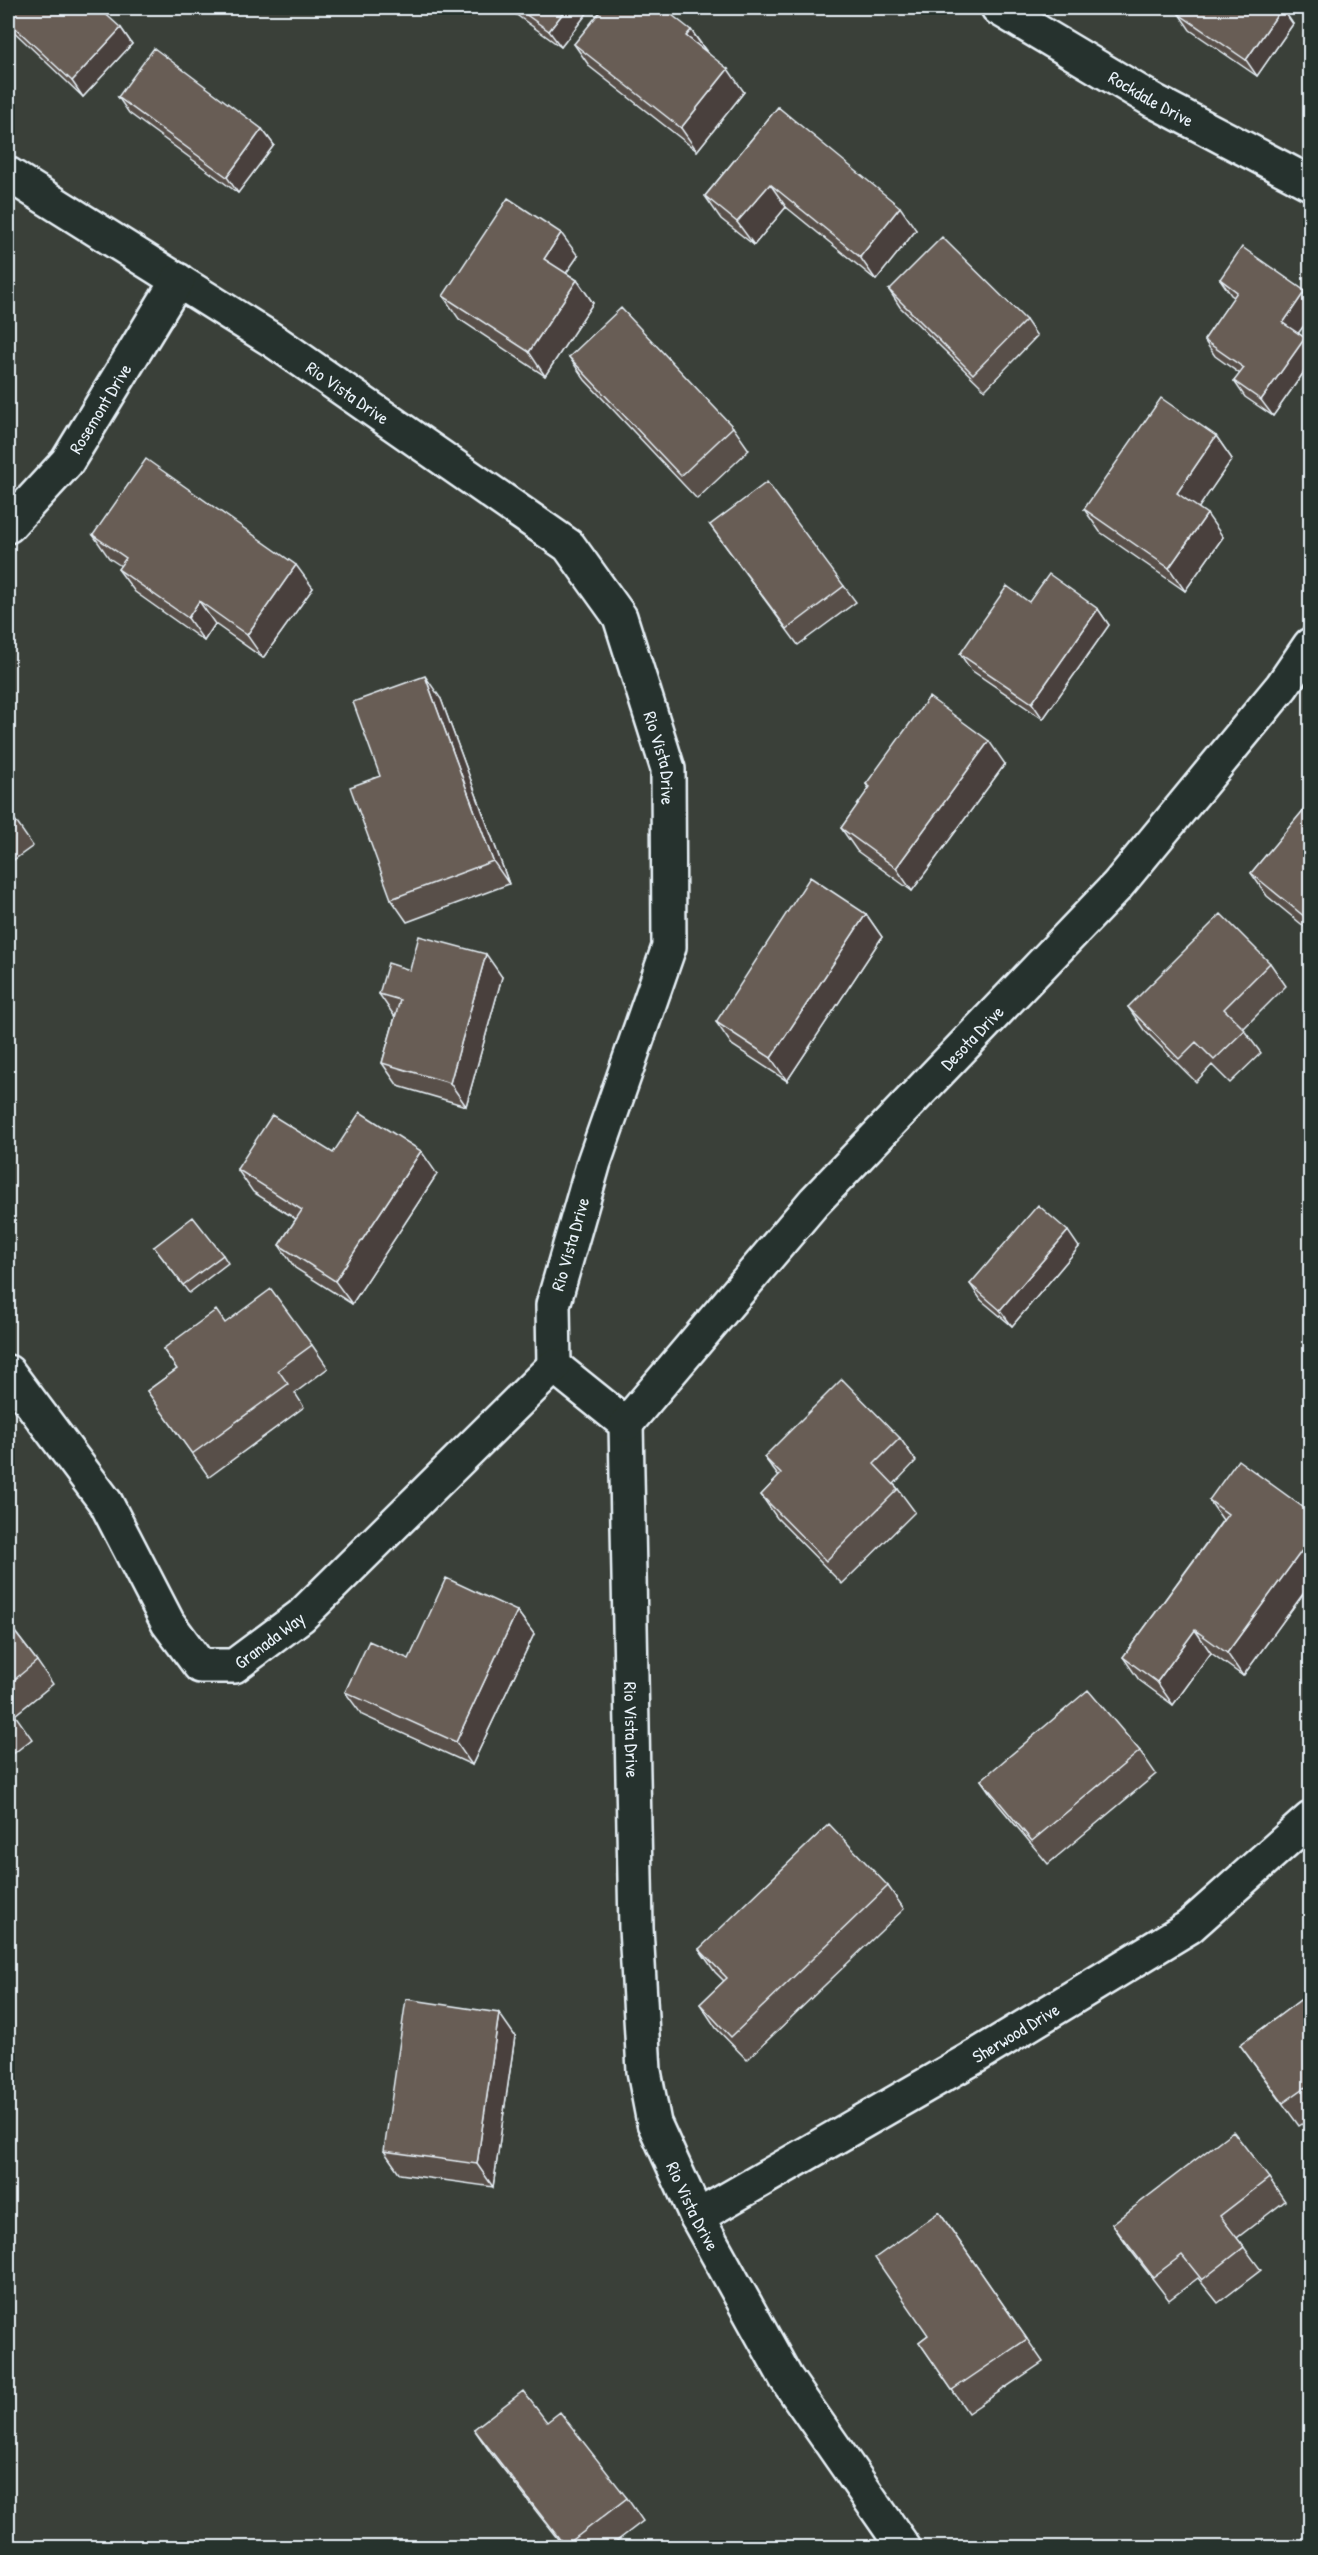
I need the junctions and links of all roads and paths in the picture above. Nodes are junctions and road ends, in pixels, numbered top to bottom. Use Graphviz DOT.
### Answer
graph roads {
  1 [pos="998,8"];
  2 [pos="8,174"];
  3 [pos="1311,183"];
  4 [pos="178,280"];
  5 [pos="8,526"];
  6 [pos="1311,645"];
  7 [pos="554,1366"];
  8 [pos="8,1372"];
  9 [pos="626,1424"];
  10 [pos="1311,1819"];
  11 [pos="697,2217"];
  12 [pos="904,2547"];
  1 -- 3 [label="street, Rockdale Drive"];
  2 -- 4 [label="street, Rio Vista Drive"];
  4 -- 5 [label="street, Rosemont Drive"];
  4 -- 7 [label="street, Rio Vista Drive"];
  6 -- 9 [label="street, Desota Drive"];
  7 -- 8 [label="street, Granada Way"];
  7 -- 9 [label="street"];
  9 -- 11 [label="street, Rio Vista Drive"];
  10 -- 11 [label="street, Sherwood Drive"];
  11 -- 12 [label="street, Rio Vista Drive"];
}
